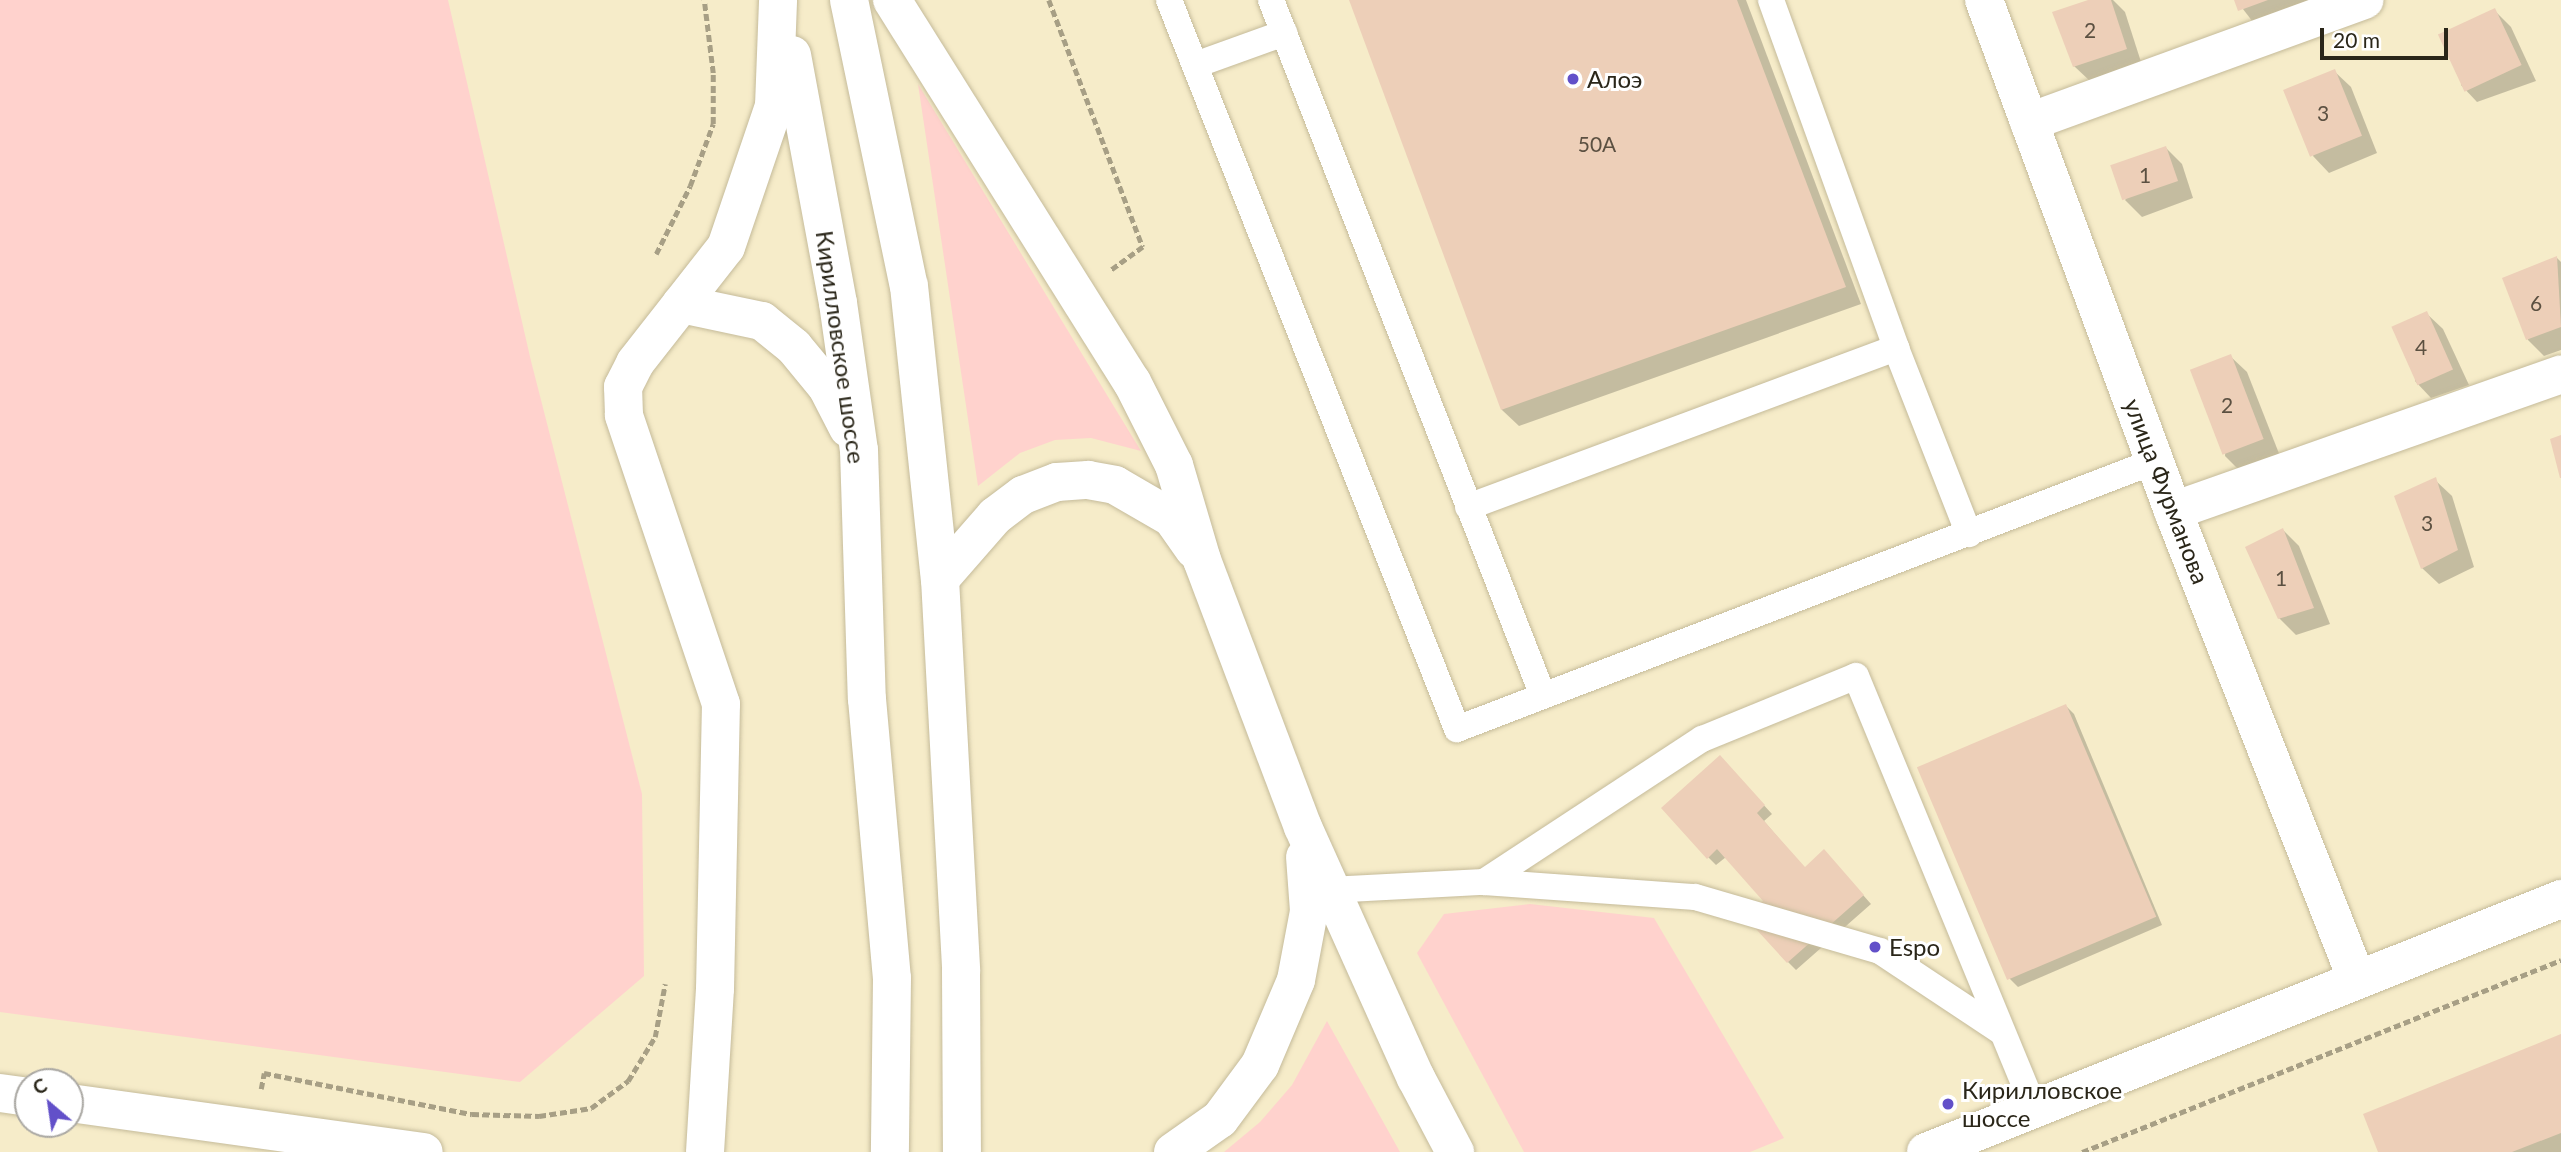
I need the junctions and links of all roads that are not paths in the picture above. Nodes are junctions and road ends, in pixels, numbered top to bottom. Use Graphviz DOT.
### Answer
graph roads {
  1 [pos="780,0"];
  2 [pos="849,0"];
  3 [pos="892,0"];
  4 [pos="1169,0"];
  5 [pos="1271,0"];
  6 [pos="1771,0"];
  7 [pos="1984,0"];
  8 [pos="2365,0"];
  9 [pos="1284,33"];
  10 [pos="1195,65"];
  11 [pos="2029,122"];
  12 [pos="681,303"];
  13 [pos="1896,348"];
  14 [pos="2561,374"];
  15 [pos="859,450"];
  16 [pos="2155,461"];
  17 [pos="1468,507"];
  18 [pos="2173,511"];
  19 [pos="1969,534"];
  20 [pos="1202,560"];
  21 [pos="940,579"];
  22 [pos="1543,696"];
  23 [pos="1303,827"];
  24 [pos="1484,882"];
  25 [pos="1329,890"];
  26 [pos="2561,899"];
  27 [pos="2357,980"];
  28 [pos="1999,1030"];
  29 [pos="84,1105"];
  30 [pos="2035,1110"];
  31 [pos="370,1149"];
  32 [pos="424,1152"];
  33 [pos="705,1152"];
  34 [pos="890,1152"];
  35 [pos="962,1152"];
  36 [pos="1173,1152"];
  37 [pos="1455,1152"];
  38 [pos="1926,1152"];
  1 -- 12 [label="main road"];
  1 -- 15 [label="main road, Кирилловское шоссе"];
  2 -- 21 [label="main road"];
  3 -- 20 [label="main road"];
  4 -- 10 [label="lane"];
  5 -- 9 [label="lane"];
  6 -- 13 [label="lane"];
  7 -- 11 [label="main road, улица Фурманова"];
  8 -- 11 [label="main road"];
  9 -- 10 [label="lane"];
  9 -- 17 [label="lane"];
  10 -- 22 [label="lane"];
  11 -- 16 [label="main road, улица Фурманова"];
  12 -- 15 [label="main road"];
  12 -- 33 [label="main road"];
  13 -- 17 [label="lane"];
  13 -- 19 [label="lane"];
  14 -- 18 [label="main road"];
  15 -- 34 [label="main road, Кирилловское шоссе"];
  16 -- 18 [label="main road, улица Фурманова"];
  16 -- 19 [label="lane"];
  17 -- 22 [label="lane"];
  18 -- 27 [label="main road, улица Фурманова"];
  19 -- 22 [label="lane"];
  20 -- 21 [label="main road"];
  20 -- 23 [label="main road"];
  21 -- 35 [label="main road"];
  23 -- 25 [label="main road"];
  23 -- 36 [label="main road"];
  24 -- 25 [label="lane"];
  24 -- 28 [label="lane"];
  24 -- 28 [label="lane"];
  25 -- 37 [label="main road"];
  26 -- 27 [label="main road"];
  27 -- 30 [label="main road"];
  28 -- 30 [label="lane"];
  29 -- 31 [label="main road"];
  30 -- 38 [label="main road"];
  31 -- 32 [label="main road"];
}
